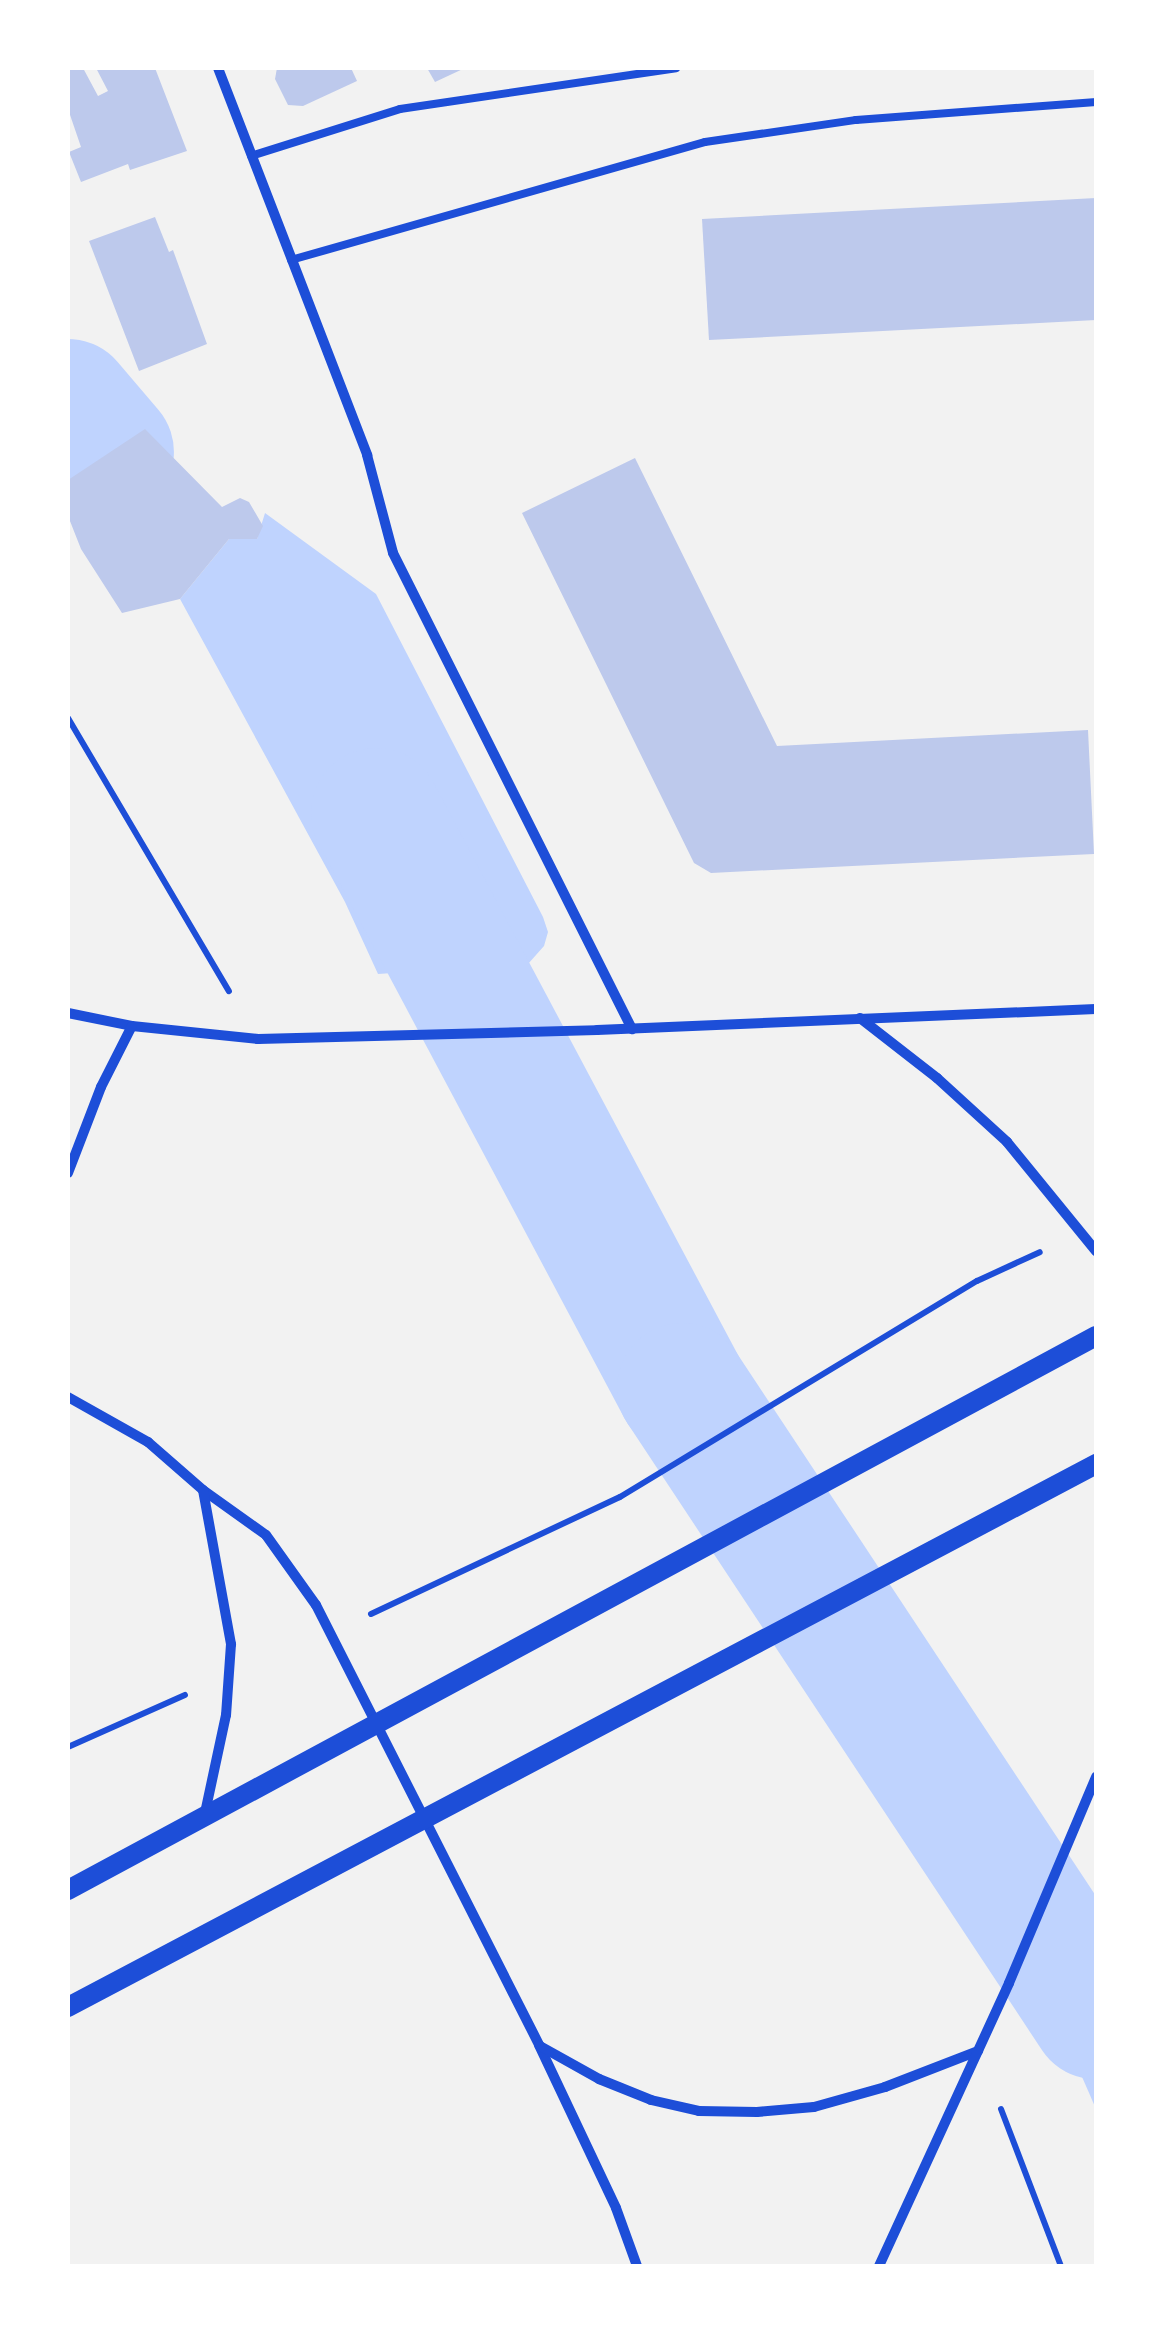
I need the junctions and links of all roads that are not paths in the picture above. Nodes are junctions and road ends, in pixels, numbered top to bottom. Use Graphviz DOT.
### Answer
graph roads {
  1 [pos="218,68"];
  2 [pos="676,68"];
  3 [pos="1096,102"];
  4 [pos="251,156"];
  5 [pos="291,260"];
  6 [pos="1096,1009"];
  7 [pos="68,1012"];
  8 [pos="860,1018"];
  9 [pos="132,1026"];
  10 [pos="632,1029"];
  11 [pos="68,1174"];
  12 [pos="1096,1251"];
  13 [pos="1096,1336"];
  14 [pos="68,1397"];
  15 [pos="1096,1464"];
  16 [pos="203,1490"];
  17 [pos="379,1722"];
  18 [pos="1096,1777"];
  19 [pos="206,1813"];
  20 [pos="426,1818"];
  21 [pos="75,1886"];
  22 [pos="68,2007"];
  23 [pos="539,2045"];
  24 [pos="978,2051"];
  25 [pos="636,2266"];
  26 [pos="879,2266"];
  1 -- 4 [label="street"];
  2 -- 4 [label="lane"];
  3 -- 5 [label="lane"];
  4 -- 5 [label="street"];
  5 -- 10 [label="street"];
  6 -- 8 [label="street"];
  7 -- 9 [label="street"];
  8 -- 10 [label="street"];
  8 -- 12 [label="street"];
  9 -- 10 [label="street"];
  9 -- 11 [label="street"];
  13 -- 17 [label="main road"];
  14 -- 16 [label="street"];
  15 -- 20 [label="main road"];
  16 -- 17 [label="street"];
  16 -- 19 [label="street"];
  17 -- 19 [label="main road"];
  17 -- 20 [label="street"];
  18 -- 24 [label="street"];
  19 -- 21 [label="main road"];
  20 -- 22 [label="main road"];
  20 -- 23 [label="street"];
  23 -- 24 [label="street"];
  23 -- 25 [label="street"];
  24 -- 26 [label="street"];
}
